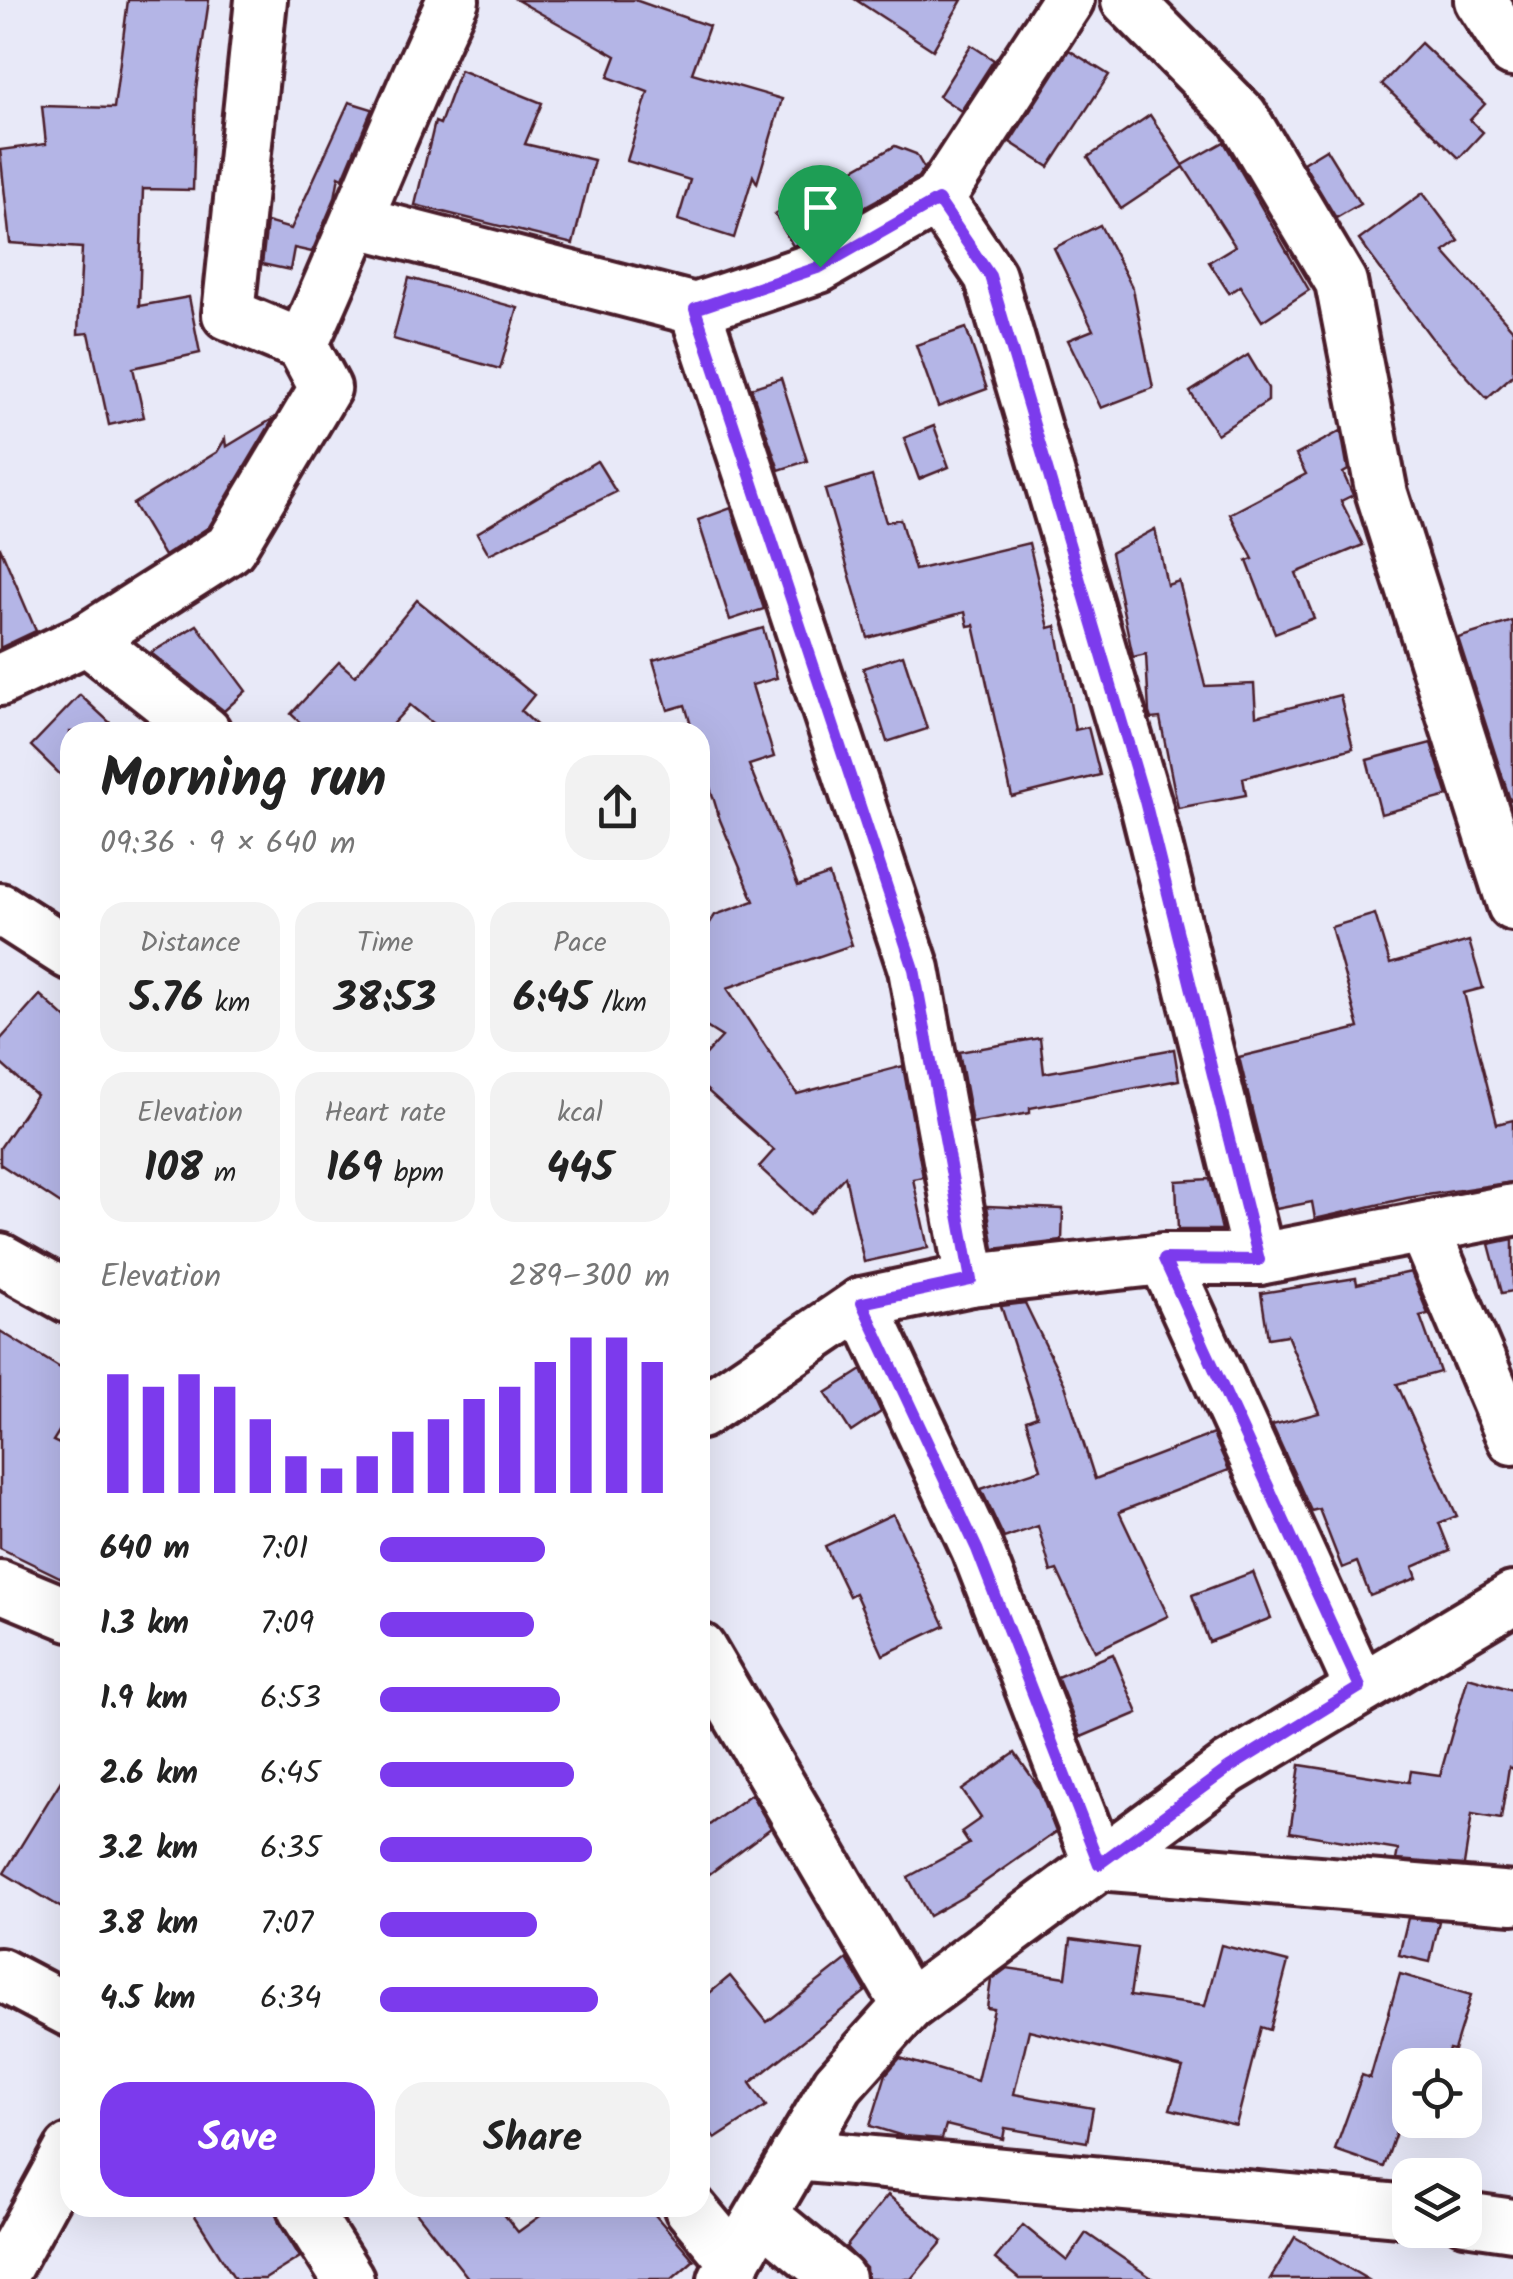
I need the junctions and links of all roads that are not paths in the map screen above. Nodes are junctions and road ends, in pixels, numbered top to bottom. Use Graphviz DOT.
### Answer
graph roads {
  1 [pos="261,0"];
  2 [pos="453,0"];
  3 [pos="1068,0"];
  4 [pos="1127,0"];
  5 [pos="1480,0"];
  6 [pos="1513,51"];
  7 [pos="938,200"];
  8 [pos="359,222"];
  9 [pos="695,309"];
  10 [pos="302,345"];
  11 [pos="87,639"];
  12 [pos="0,680"];
  13 [pos="192,722"];
  14 [pos="1513,905"];
  15 [pos="0,909"];
  16 [pos="60,948"];
  17 [pos="1513,1210"];
  18 [pos="1424,1230"];
  19 [pos="0,1259"];
  20 [pos="1164,1259"];
  21 [pos="1259,1260"];
  22 [pos="971,1280"];
  23 [pos="60,1292"];
  24 [pos="862,1303"];
  25 [pos="710,1405"];
  26 [pos="1513,1439"];
  27 [pos="0,1586"];
  28 [pos="1513,1598"];
  29 [pos="60,1611"];
  30 [pos="1461,1626"];
  31 [pos="1513,1640"];
  32 [pos="710,1666"];
  33 [pos="1360,1687"];
  34 [pos="1099,1864"];
  35 [pos="1513,1898"];
  36 [pos="0,1974"];
  37 [pos="60,2006"];
  38 [pos="908,2006"];
  39 [pos="796,2156"];
  40 [pos="60,2168"];
  41 [pos="1392,2209"];
  42 [pos="763,2216"];
  43 [pos="309,2217"];
  44 [pos="696,2217"];
  45 [pos="1482,2221"];
  46 [pos="1513,2226"];
  47 [pos="729,2271"];
  48 [pos="0,2278"];
  49 [pos="348,2279"];
  50 [pos="839,2279"];
  1 -- 10 [label="street"];
  2 -- 8 [label="street"];
  3 -- 7 [label="street"];
  4 -- 14 [label="street"];
  5 -- 6 [label="street"];
  7 -- 9 [label="street"];
  7 -- 21 [label="street"];
  8 -- 9 [label="street"];
  8 -- 10 [label="street"];
  9 -- 22 [label="street"];
  10 -- 11 [label="street"];
  11 -- 12 [label="street"];
  11 -- 13 [label="street"];
  15 -- 16 [label="street"];
  17 -- 18 [label="street"];
  18 -- 21 [label="street"];
  18 -- 26 [label="street"];
  19 -- 23 [label="street"];
  20 -- 21 [label="street"];
  20 -- 22 [label="street"];
  20 -- 33 [label="street"];
  22 -- 24 [label="street"];
  24 -- 25 [label="street"];
  24 -- 34 [label="street"];
  27 -- 29 [label="street"];
  28 -- 30 [label="street"];
  30 -- 31 [label="street"];
  30 -- 33 [label="street"];
  32 -- 38 [label="street"];
  33 -- 34 [label="street"];
  34 -- 35 [label="street"];
  34 -- 38 [label="street"];
  36 -- 37 [label="street"];
  38 -- 39 [label="street"];
  39 -- 41 [label="street"];
  39 -- 42 [label="street"];
  40 -- 48 [label="street"];
  42 -- 47 [label="street"];
  42 -- 50 [label="street"];
  43 -- 49 [label="street"];
  44 -- 47 [label="street"];
  45 -- 46 [label="street"];
}
